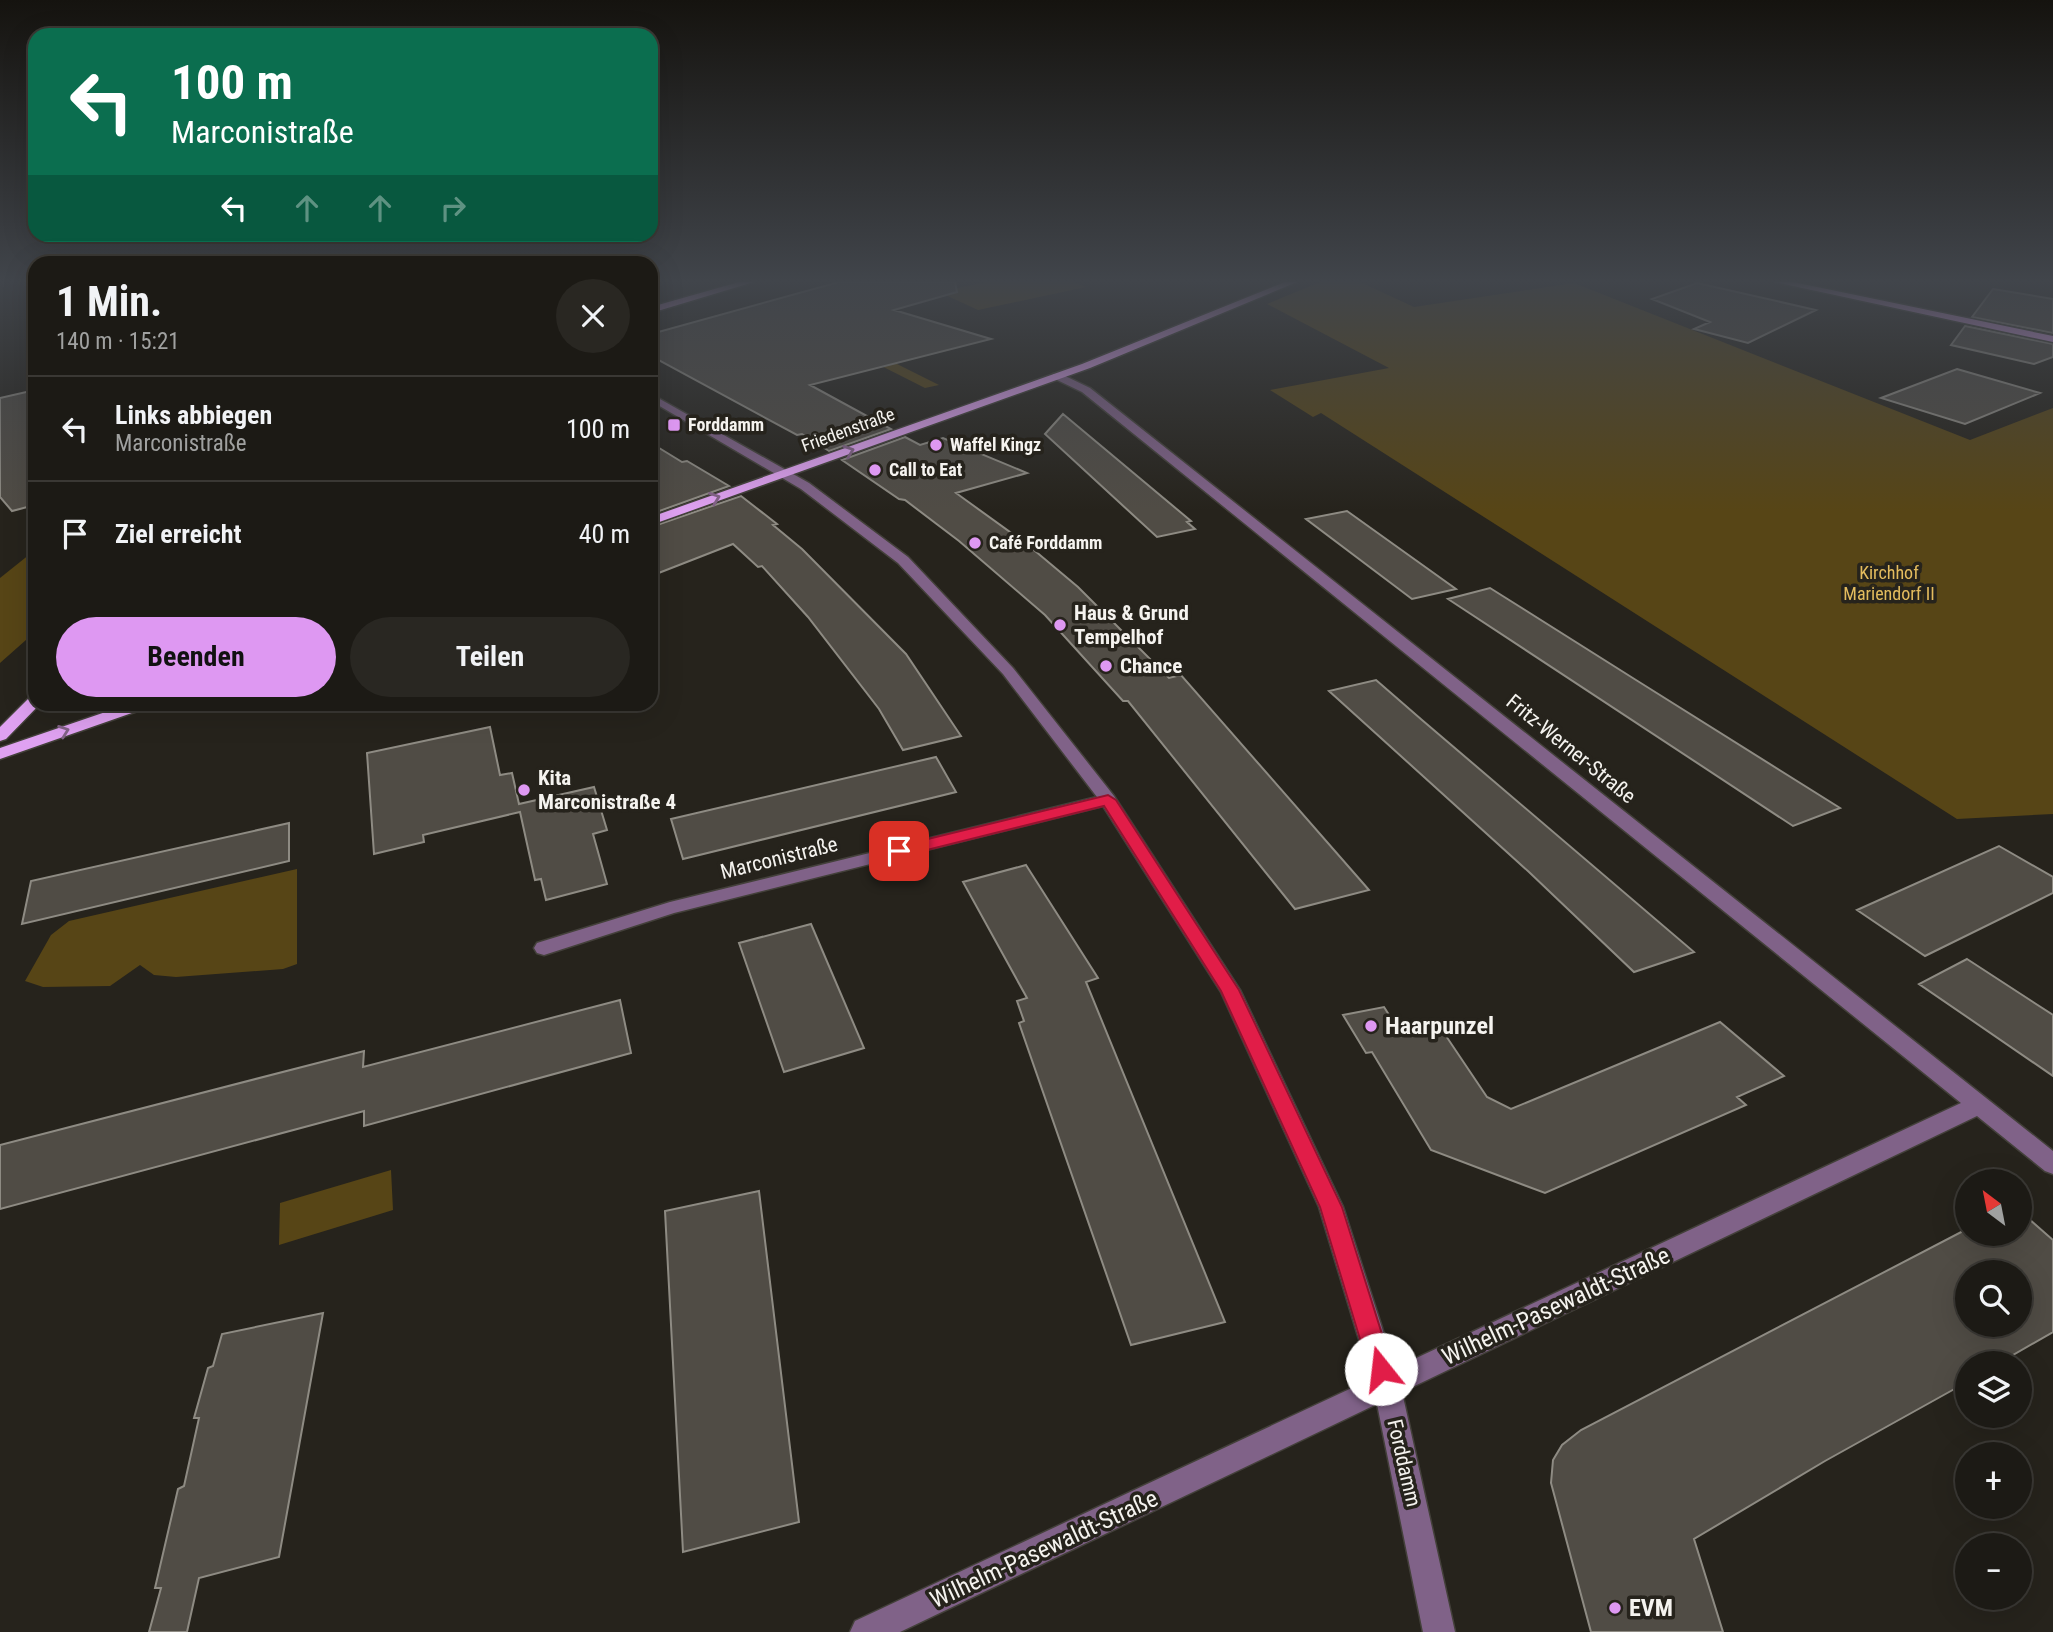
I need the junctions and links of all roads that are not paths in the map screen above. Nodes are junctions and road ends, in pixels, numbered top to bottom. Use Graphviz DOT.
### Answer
graph roads {
  1 [pos="1101,358"];
  2 [pos="1056,376"];
  3 [pos="658,401"];
  4 [pos="785,474"];
  5 [pos="658,519"];
  6 [pos="28,707"];
  7 [pos="124,711"];
  8 [pos="0,736"];
  9 [pos="0,754"];
  10 [pos="1108,800"];
  11 [pos="544,948"];
  12 [pos="1979,1105"];
  13 [pos="2053,1164"];
  14 [pos="1387,1387"];
  15 [pos="866,1632"];
  16 [pos="1440,1632"];
  1 -- 2 [label="main road, Friedenstraße"];
  4 -- 2 [label="main road, Friedenstraße, one-way"];
  2 -- 12 [label="street, Fritz-Werner-Straße"];
  3 -- 4 [label="street, Forddamm"];
  5 -- 4 [label="main road, Friedenstraße, one-way"];
  4 -- 10 [label="street, Forddamm"];
  6 -- 8 [label="main road"];
  9 -- 7 [label="main road, one-way"];
  10 -- 11 [label="street, Marconistraße"];
  10 -- 14 [label="street, Forddamm"];
  12 -- 13 [label="street, Fritz-Werner-Straße"];
  12 -- 14 [label="street, Wilhelm-Pasewaldt-Straße"];
  14 -- 15 [label="street, Wilhelm-Pasewaldt-Straße"];
  14 -- 16 [label="street, Forddamm"];
}
